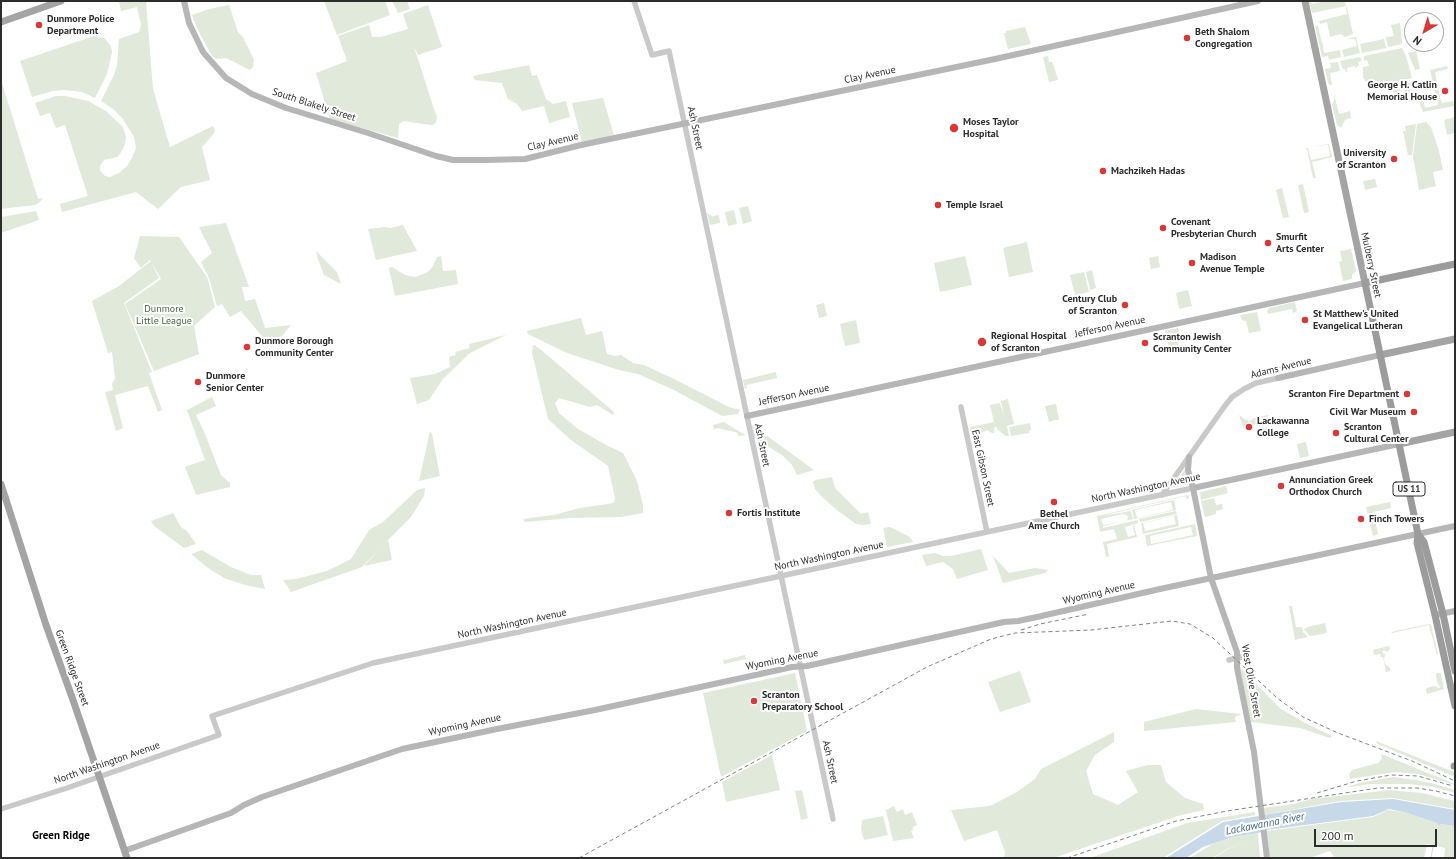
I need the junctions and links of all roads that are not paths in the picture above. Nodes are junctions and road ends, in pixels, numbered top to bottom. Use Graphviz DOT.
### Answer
graph roads {
  1 [pos="61,1"];
  2 [pos="184,1"];
  3 [pos="634,1"];
  4 [pos="1258,1"];
  5 [pos="1305,1"];
  6 [pos="1,22"];
  7 [pos="684,124"];
  8 [pos="486,160"];
  9 [pos="1455,264"];
  10 [pos="1365,282"];
  11 [pos="1455,340"];
  12 [pos="1380,356"];
  13 [pos="1278,378"];
  14 [pos="961,407"];
  15 [pos="747,416"];
  16 [pos="1455,432"];
  17 [pos="1399,444"];
  18 [pos="1189,457"];
  19 [pos="1,484"];
  20 [pos="1193,488"];
  21 [pos="1162,495"];
  22 [pos="1455,526"];
  23 [pos="987,532"];
  24 [pos="1418,534"];
  25 [pos="781,576"];
  26 [pos="1211,578"];
  27 [pos="1455,611"];
  28 [pos="1439,614"];
  29 [pos="1245,656"];
  30 [pos="1237,658"];
  31 [pos="1228,660"];
  32 [pos="801,666"];
  33 [pos="1455,671"];
  34 [pos="1455,706"];
  35 [pos="99,776"];
  36 [pos="1,809"];
  37 [pos="833,819"];
  38 [pos="124,850"];
  39 [pos="127,858"];
  40 [pos="1266,858"];
  1 -- 6 [label="main road"];
  2 -- 8 [label="main road, South Blakely Street"];
  3 -- 7 [label="street, Ash Street"];
  4 -- 7 [label="main road, Clay Avenue"];
  5 -- 10 [label="main road, Mulberry Street"];
  7 -- 8 [label="main road, Clay Avenue"];
  7 -- 15 [label="street, Ash Street"];
  9 -- 10 [label="highway, Jefferson Avenue"];
  10 -- 12 [label="highway, Mulberry Street / US 11"];
  10 -- 15 [label="main road, Jefferson Avenue"];
  11 -- 12 [label="main road, Adams Avenue"];
  12 -- 13 [label="main road, Adams Avenue"];
  12 -- 17 [label="highway, Mulberry Street / US 11"];
  13 -- 18 [label="street, Adams Avenue"];
  14 -- 23 [label="street, East Gibson Street"];
  15 -- 25 [label="street, Ash Street"];
  16 -- 17 [label="main road, North Washington Avenue"];
  17 -- 20 [label="main road, North Washington Avenue"];
  17 -- 24 [label="highway, Mulberry Street / US 11"];
  18 -- 20 [label="main road, West Olive Street"];
  18 -- 21 [label="street, Adams Avenue"];
  19 -- 35 [label="main road, Green Ridge Street"];
  20 -- 21 [label="street, North Washington Avenue"];
  20 -- 26 [label="main road, West Olive Street"];
  21 -- 23 [label="street, North Washington Avenue"];
  22 -- 24 [label="main road, Wyoming Avenue"];
  23 -- 25 [label="street, North Washington Avenue"];
  24 -- 26 [label="main road, Wyoming Avenue"];
  24 -- 28 [label="highway, Mulberry Street / US 11"];
  25 -- 32 [label="street, Ash Street"];
  25 -- 35 [label="street, North Washington Avenue"];
  26 -- 30 [label="main road, West Olive Street"];
  26 -- 32 [label="main road, Wyoming Avenue"];
  27 -- 28 [label="main road"];
  28 -- 33 [label="highway, Mulberry Street / US 11"];
  28 -- 34 [label="highway, Mulberry Street / US 11"];
  29 -- 30 [label="street"];
  30 -- 31 [label="street"];
  30 -- 40 [label="main road, West Olive Street"];
  32 -- 37 [label="street, Ash Street"];
  32 -- 38 [label="main road, Wyoming Avenue"];
  35 -- 36 [label="street, North Washington Avenue"];
  35 -- 38 [label="main road, Green Ridge Street"];
  38 -- 39 [label="main road, Green Ridge Street"];
}
